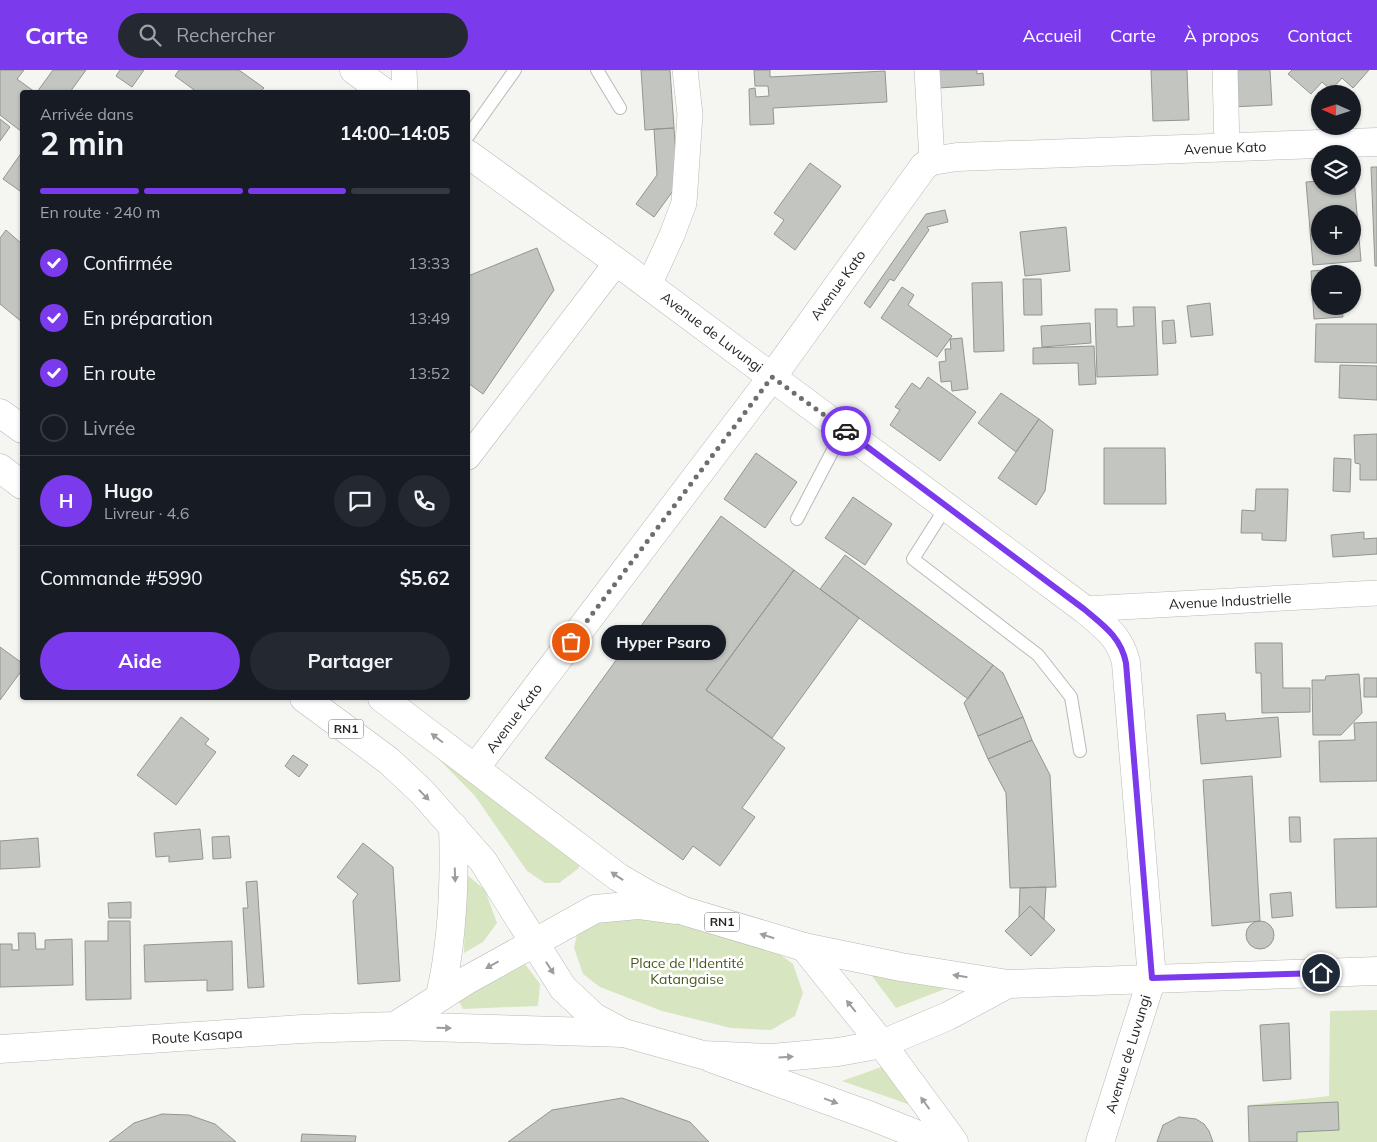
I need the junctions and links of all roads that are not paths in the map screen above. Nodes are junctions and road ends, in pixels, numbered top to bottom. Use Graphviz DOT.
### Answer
graph roads {
  1 [pos="354,70"];
  2 [pos="404,70"];
  3 [pos="515,70"];
  4 [pos="597,70"];
  5 [pos="685,70"];
  6 [pos="927,70"];
  7 [pos="1225,70"];
  8 [pos="381,90"];
  9 [pos="405,90"];
  10 [pos="620,108"];
  11 [pos="470,133"];
  12 [pos="1377,142"];
  13 [pos="1226,148"];
  14 [pos="470,155"];
  15 [pos="932,161"];
  16 [pos="617,262"];
  17 [pos="648,285"];
  18 [pos="772,377"];
  19 [pos="0,412"];
  20 [pos="20,427"];
  21 [pos="844,429"];
  22 [pos="470,454"];
  23 [pos="0,468"];
  24 [pos="20,483"];
  25 [pos="946,507"];
  26 [pos="797,519"];
  27 [pos="1377,594"];
  28 [pos="1084,609"];
  29 [pos="307,700"];
  30 [pos="385,700"];
  31 [pos="1080,751"];
  32 [pos="476,767"];
  33 [pos="453,826"];
  34 [pos="684,911"];
  35 [pos="534,942"];
  36 [pos="804,947"];
  37 [pos="1377,971"];
  38 [pos="1152,978"];
  39 [pos="1008,984"];
  40 [pos="440,996"];
  41 [pos="395,1026"];
  42 [pos="624,1032"];
  43 [pos="882,1044"];
  44 [pos="0,1049"];
  45 [pos="702,1055"];
  46 [pos="936,1142"];
  47 [pos="954,1142"];
  48 [pos="1100,1142"];
  1 -- 8 [label="main road"];
  2 -- 9 [label="street"];
  3 -- 11 [label="lane"];
  4 -- 10 [label="lane"];
  5 -- 17 [label="street"];
  6 -- 15 [label="street"];
  7 -- 13 [label="street"];
  12 -- 13 [label="main road, Avenue Kato"];
  13 -- 15 [label="main road, Avenue Kato"];
  14 -- 16 [label="main road, Avenue de Luvungi"];
  15 -- 18 [label="main road, Avenue Kato"];
  16 -- 17 [label="main road, Avenue de Luvungi"];
  16 -- 22 [label="street"];
  17 -- 18 [label="main road, Avenue de Luvungi"];
  18 -- 21 [label="main road, Avenue de Luvungi"];
  18 -- 32 [label="main road, Avenue Kato"];
  19 -- 20 [label="main road"];
  21 -- 25 [label="main road, Avenue de Luvungi"];
  21 -- 26 [label="lane"];
  23 -- 24 [label="main road"];
  25 -- 28 [label="main road, Avenue de Luvungi"];
  25 -- 31 [label="lane"];
  27 -- 28 [label="street, Avenue Industrielle"];
  28 -- 38 [label="main road, Avenue de Luvungi"];
  29 -- 33 [label="main road, RN1, one-way"];
  32 -- 30 [label="main road, RN1, one-way"];
  34 -- 32 [label="main road, RN1, one-way"];
  33 -- 35 [label="main road, RN1"];
  33 -- 40 [label="main road, one-way"];
  34 -- 35 [label="main road"];
  36 -- 34 [label="main road, RN1, one-way"];
  35 -- 40 [label="main road, one-way"];
  35 -- 42 [label="main road, RN1, one-way"];
  39 -- 36 [label="main road, RN1, one-way"];
  43 -- 36 [label="main road, one-way"];
  37 -- 38 [label="main road, RN1"];
  38 -- 39 [label="main road, RN1"];
  38 -- 48 [label="main road, Avenue de Luvungi"];
  39 -- 43 [label="main road, RN1"];
  40 -- 41 [label="main road"];
  41 -- 42 [label="main road, one-way"];
  41 -- 44 [label="main road, Route Kasapa"];
  42 -- 45 [label="main road, RN1"];
  45 -- 43 [label="main road, RN1, one-way"];
  47 -- 43 [label="main road, one-way"];
  45 -- 46 [label="main road, one-way"];
}
